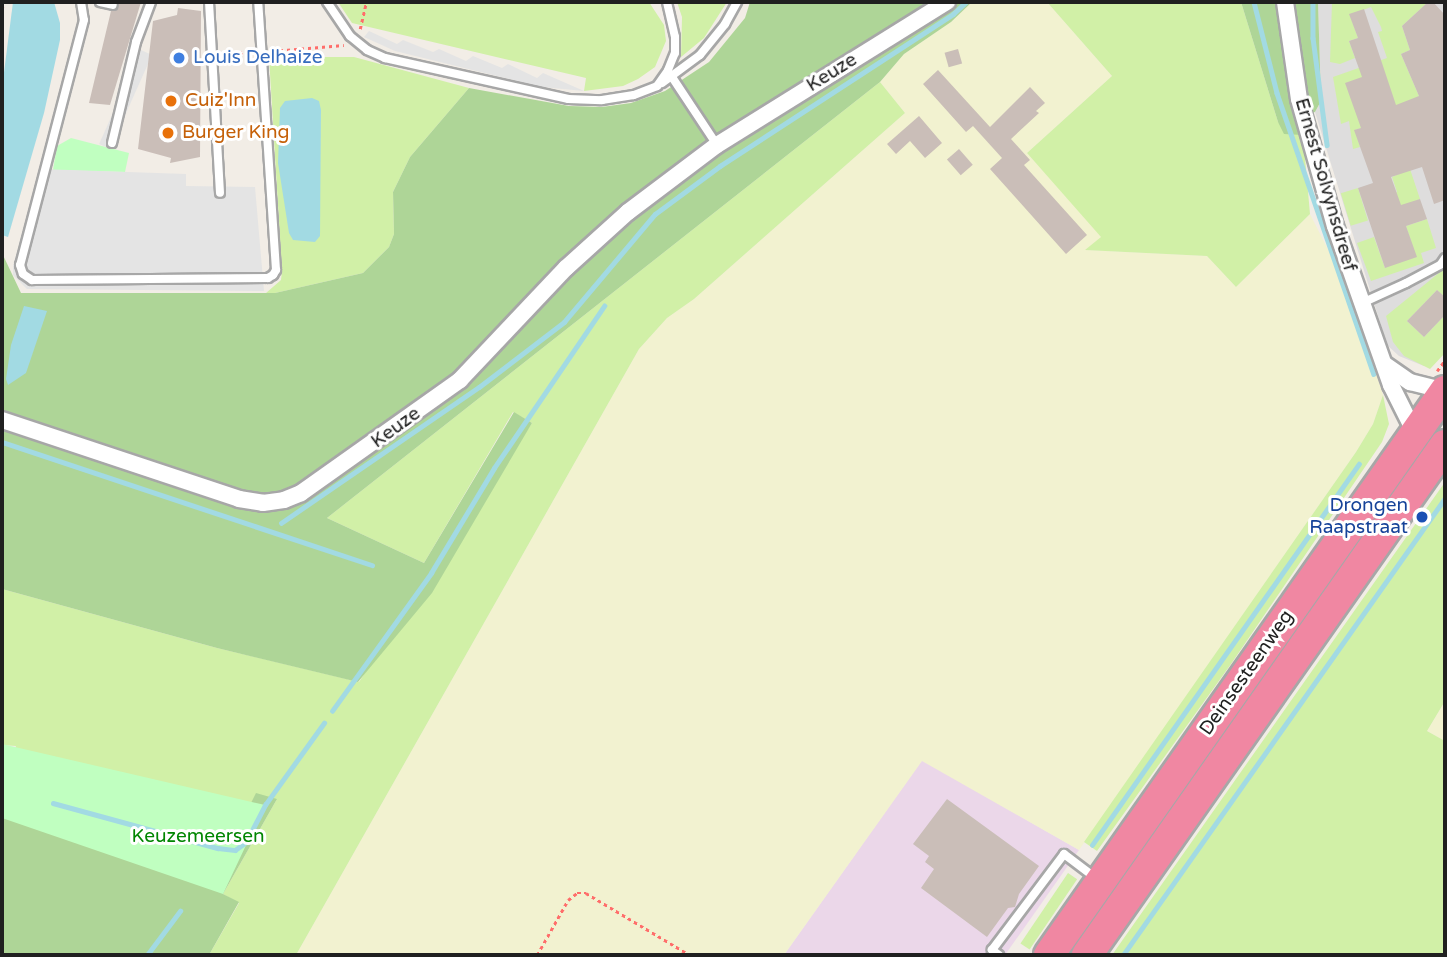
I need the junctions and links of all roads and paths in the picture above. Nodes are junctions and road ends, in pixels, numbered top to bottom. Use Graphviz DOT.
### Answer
graph roads {
  1 [pos="3,2"];
  2 [pos="81,2"];
  3 [pos="100,2"];
  4 [pos="150,2"];
  5 [pos="209,2"];
  6 [pos="258,2"];
  7 [pos="327,2"];
  8 [pos="366,2"];
  9 [pos="667,2"];
  10 [pos="737,2"];
  11 [pos="947,2"];
  12 [pos="1285,2"];
  13 [pos="113,5"];
  14 [pos="2,10"];
  15 [pos="353,39"];
  16 [pos="262,52"];
  17 [pos="212,54"];
  18 [pos="672,77"];
  19 [pos="657,86"];
  20 [pos="112,143"];
  21 [pos="717,145"];
  22 [pos="220,194"];
  23 [pos="1445,258"];
  24 [pos="1361,303"];
  25 [pos="1384,364"];
  26 [pos="1445,391"];
  27 [pos="2,421"];
  28 [pos="1415,433"];
  29 [pos="1445,445"];
  30 [pos="1100,881"];
  31 [pos="537,955"];
  32 [pos="690,955"];
  33 [pos="999,955"];
  34 [pos="1049,955"];
  35 [pos="1087,955"];
  1 -- 14 [label="path"];
  2 -- 16 [label="lane"];
  3 -- 13 [label="lane"];
  4 -- 20 [label="lane"];
  5 -- 17 [label="lane"];
  6 -- 16 [label="lane"];
  7 -- 15 [label="lane"];
  8 -- 15 [label="path"];
  9 -- 19 [label="lane"];
  10 -- 18 [label="lane"];
  11 -- 21 [label="street, Keuze"];
  12 -- 24 [label="street, Ernest Solvynsdreef"];
  15 -- 16 [label="path"];
  15 -- 19 [label="lane"];
  16 -- 17 [label="path"];
  17 -- 22 [label="lane"];
  18 -- 19 [label="lane"];
  18 -- 21 [label="lane"];
  21 -- 27 [label="street, Keuze"];
  23 -- 24 [label="lane"];
  24 -- 25 [label="street, Ernest Solvynsdreef"];
  25 -- 26 [label="street"];
  25 -- 28 [label="street, Ernest Solvynsdreef"];
  26 -- 28 [label="highway, Deinsesteenweg"];
  28 -- 30 [label="highway, Deinsesteenweg"];
  29 -- 35 [label="highway, Deinsesteenweg"];
  30 -- 33 [label="lane"];
  30 -- 34 [label="highway, Deinsesteenweg"];
  31 -- 32 [label="path"];
}
